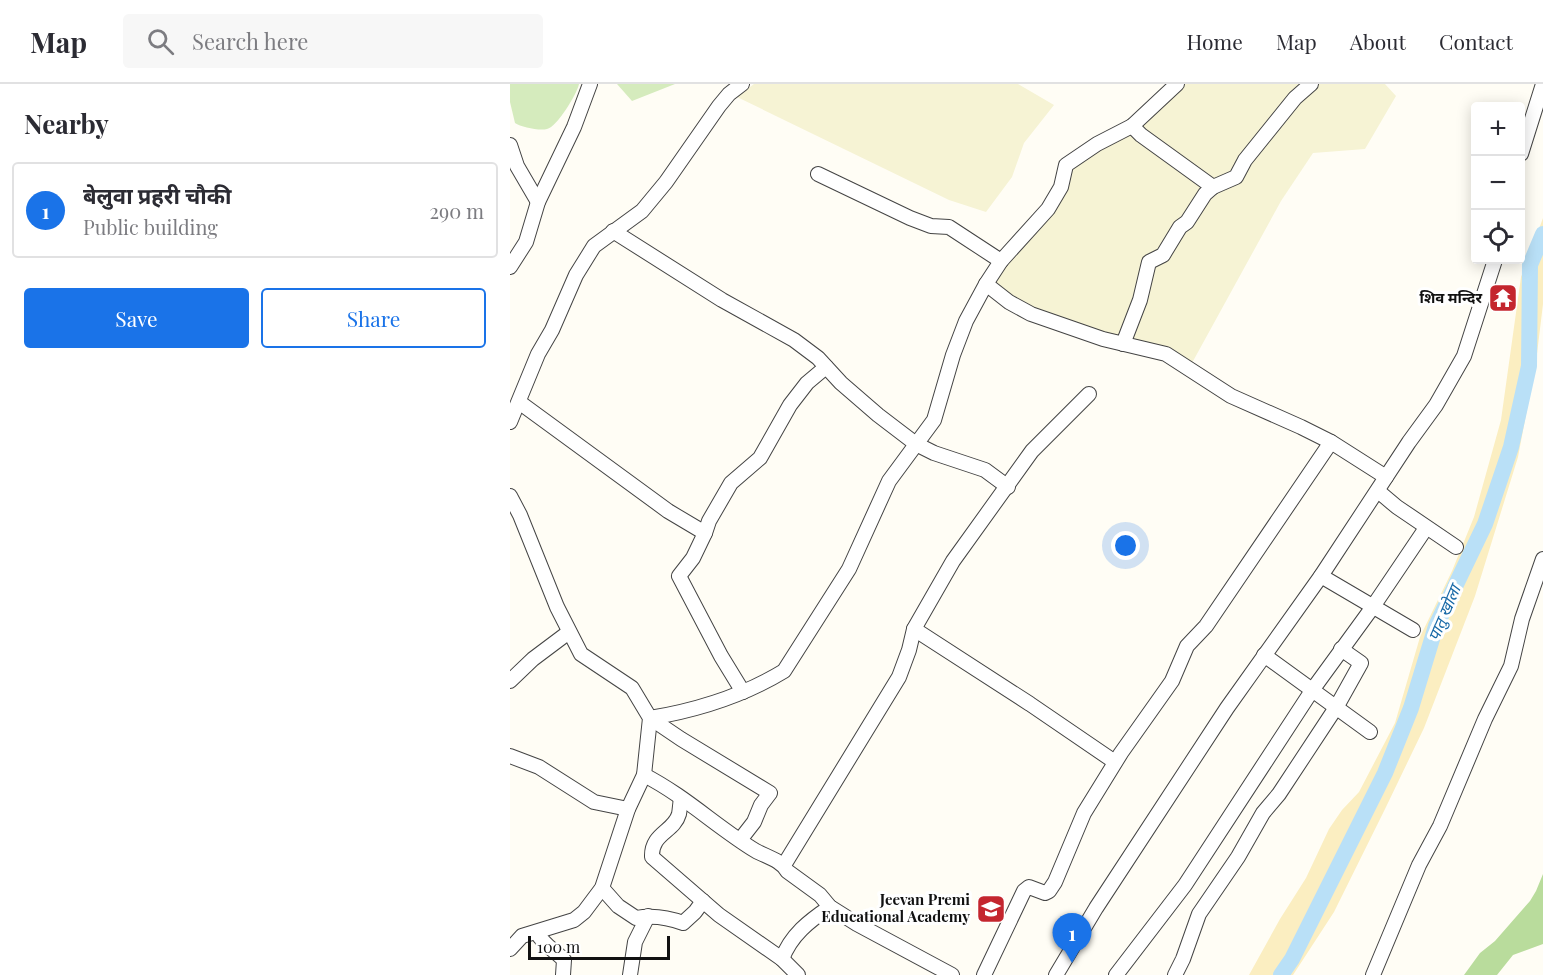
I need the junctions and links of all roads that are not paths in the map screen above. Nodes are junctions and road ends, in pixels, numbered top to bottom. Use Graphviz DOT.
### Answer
graph roads {
  1 [pos="590,84"];
  2 [pos="742,84"];
  3 [pos="1177,84"];
  4 [pos="1311,84"];
  5 [pos="1543,84"];
  6 [pos="1132,126"];
  7 [pos="1525,141"];
  8 [pos="510,144"];
  9 [pos="818,174"];
  10 [pos="1213,187"];
  11 [pos="538,202"];
  12 [pos="613,231"];
  13 [pos="1001,261"];
  14 [pos="1495,264"];
  15 [pos="510,267"];
  16 [pos="986,284"];
  17 [pos="1123,344"];
  18 [pos="826,367"];
  19 [pos="1089,394"];
  20 [pos="519,402"];
  21 [pos="510,422"];
  22 [pos="1331,442"];
  23 [pos="916,444"];
  24 [pos="1386,477"];
  25 [pos="1008,487"];
  26 [pos="1378,491"];
  27 [pos="510,496"];
  28 [pos="1426,528"];
  29 [pos="705,533"];
  30 [pos="1456,547"];
  31 [pos="1543,559"];
  32 [pos="1321,576"];
  33 [pos="1372,608"];
  34 [pos="914,629"];
  35 [pos="1413,630"];
  36 [pos="569,632"];
  37 [pos="1341,649"];
  38 [pos="1264,655"];
  39 [pos="510,681"];
  40 [pos="1313,689"];
  41 [pos="743,692"];
  42 [pos="1337,706"];
  43 [pos="650,718"];
  44 [pos="1370,732"];
  45 [pos="510,756"];
  46 [pos="1115,762"];
  47 [pos="644,775"];
  48 [pos="681,799"];
  49 [pos="628,808"];
  50 [pos="740,840"];
  51 [pos="784,866"];
  52 [pos="602,888"];
  53 [pos="703,902"];
  54 [pos="830,907"];
  55 [pos="648,916"];
  56 [pos="537,933"];
  57 [pos="510,949"];
  58 [pos="782,959"];
  59 [pos="563,975"];
  60 [pos="630,975"];
  61 [pos="798,975"];
  62 [pos="952,975"];
  63 [pos="984,975"];
  64 [pos="1056,975"];
  65 [pos="1116,975"];
  66 [pos="1175,975"];
  67 [pos="1373,975"];
  1 -- 11 [label="street"];
  2 -- 12 [label="street"];
  3 -- 6 [label="street"];
  4 -- 10 [label="street"];
  5 -- 7 [label="street"];
  6 -- 10 [label="street"];
  6 -- 13 [label="street"];
  8 -- 11 [label="street"];
  9 -- 13 [label="street"];
  10 -- 17 [label="street"];
  11 -- 15 [label="street"];
  12 -- 18 [label="street"];
  12 -- 20 [label="street"];
  13 -- 16 [label="street"];
  14 -- 24 [label="street"];
  16 -- 17 [label="street"];
  16 -- 23 [label="street"];
  17 -- 22 [label="street"];
  18 -- 23 [label="street"];
  18 -- 29 [label="street"];
  19 -- 25 [label="street"];
  20 -- 21 [label="street"];
  20 -- 29 [label="street"];
  22 -- 24 [label="street"];
  22 -- 46 [label="street"];
  23 -- 25 [label="street"];
  23 -- 41 [label="street"];
  24 -- 26 [label="street"];
  25 -- 34 [label="street"];
  26 -- 28 [label="street"];
  26 -- 32 [label="street"];
  27 -- 36 [label="street"];
  28 -- 30 [label="street"];
  28 -- 33 [label="street"];
  29 -- 41 [label="street"];
  31 -- 67 [label="street"];
  32 -- 33 [label="street"];
  32 -- 38 [label="street"];
  33 -- 35 [label="street"];
  33 -- 37 [label="street"];
  34 -- 46 [label="street"];
  34 -- 51 [label="street"];
  36 -- 39 [label="street"];
  36 -- 43 [label="street"];
  37 -- 40 [label="street"];
  37 -- 42 [label="street"];
  38 -- 40 [label="street"];
  38 -- 64 [label="street"];
  40 -- 42 [label="street"];
  40 -- 65 [label="street"];
  41 -- 43 [label="street"];
  42 -- 44 [label="street"];
  42 -- 66 [label="street"];
  43 -- 47 [label="street"];
  43 -- 50 [label="street"];
  45 -- 49 [label="street"];
  46 -- 63 [label="street"];
  47 -- 48 [label="street"];
  47 -- 49 [label="street"];
  48 -- 50 [label="street"];
  48 -- 53 [label="street"];
  49 -- 52 [label="street"];
  50 -- 51 [label="street"];
  51 -- 54 [label="street"];
  52 -- 55 [label="street"];
  52 -- 56 [label="street"];
  53 -- 55 [label="street"];
  53 -- 58 [label="street"];
  54 -- 58 [label="street"];
  54 -- 62 [label="street"];
  55 -- 60 [label="street"];
  56 -- 57 [label="street"];
  56 -- 59 [label="street"];
  58 -- 61 [label="street"];
}
